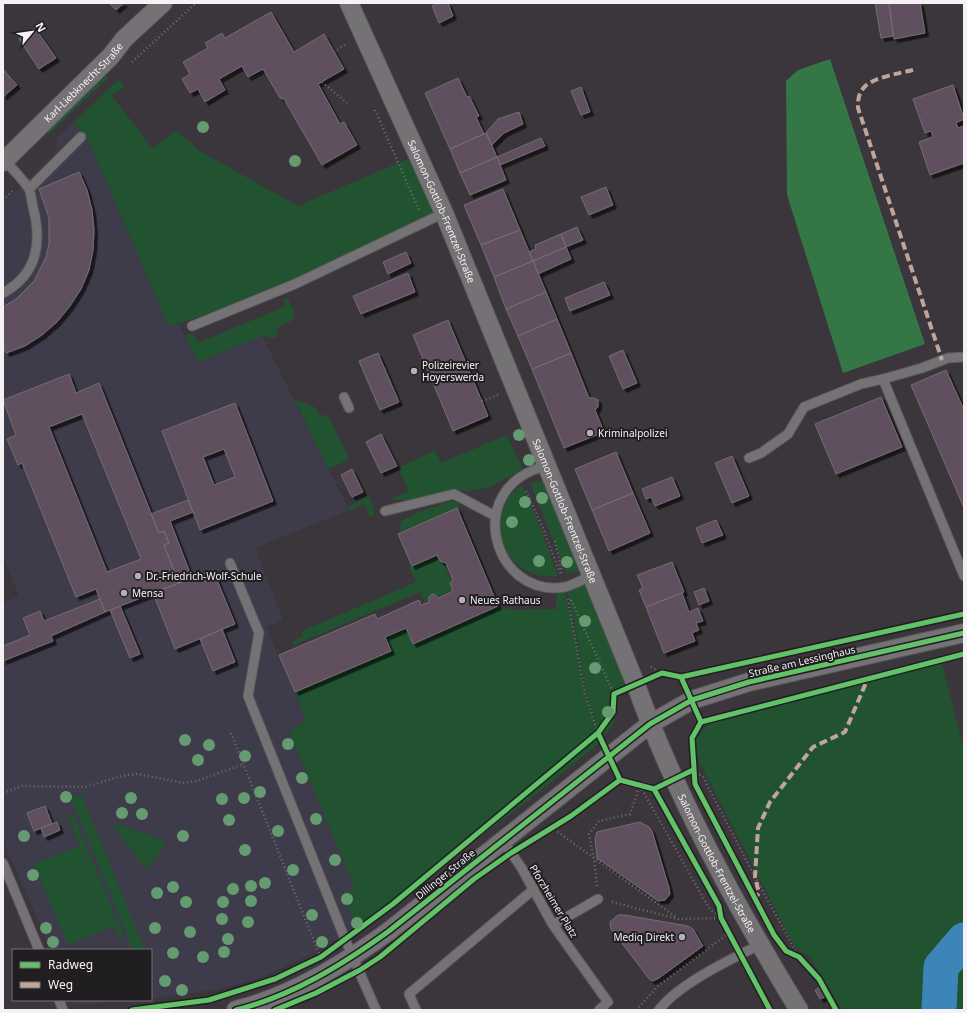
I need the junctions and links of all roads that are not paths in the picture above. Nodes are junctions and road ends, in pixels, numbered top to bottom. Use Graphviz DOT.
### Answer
graph roads {
  1 [pos="163,3"];
  2 [pos="348,3"];
  3 [pos="81,137"];
  4 [pos="4,161"];
  5 [pos="29,189"];
  6 [pos="444,214"];
  7 [pos="3,293"];
  8 [pos="192,326"];
  9 [pos="964,357"];
  10 [pos="883,378"];
  11 [pos="344,397"];
  12 [pos="349,408"];
  13 [pos="749,458"];
  14 [pos="546,466"];
  15 [pos="385,511"];
  16 [pos="495,516"];
  17 [pos="230,563"];
  18 [pos="590,576"];
  19 [pos="964,576"];
  20 [pos="964,634"];
  21 [pos="650,724"];
  22 [pos="502,840"];
  23 [pos="3,863"];
  24 [pos="534,889"];
  25 [pos="598,899"];
  26 [pos="553,925"];
  27 [pos="759,945"];
  28 [pos="39,949"];
  29 [pos="354,957"];
  30 [pos="236,1010"];
  31 [pos="376,1010"];
  32 [pos="416,1010"];
  33 [pos="599,1010"];
  34 [pos="659,1010"];
  35 [pos="799,1010"];
  1 -- 4 [label="street, Karl-Liebknecht-Straße"];
  2 -- 6 [label="street, Salomon-Gottlob-Frentzel-Straße"];
  3 -- 5 [label="lane"];
  4 -- 5 [label="lane"];
  5 -- 7 [label="lane"];
  6 -- 8 [label="lane"];
  6 -- 14 [label="street, Salomon-Gottlob-Frentzel-Straße"];
  9 -- 10 [label="lane"];
  10 -- 13 [label="lane"];
  10 -- 19 [label="lane"];
  11 -- 12 [label="lane"];
  14 -- 16 [label="lane"];
  14 -- 18 [label="street, Salomon-Gottlob-Frentzel-Straße"];
  15 -- 16 [label="lane"];
  16 -- 18 [label="lane"];
  17 -- 29 [label="lane"];
  18 -- 21 [label="street, Salomon-Gottlob-Frentzel-Straße"];
  20 -- 21 [label="street, Straße am Lessinghaus"];
  21 -- 22 [label="street, Dillinger Straße"];
  21 -- 27 [label="street, Salomon-Gottlob-Frentzel-Straße"];
  22 -- 24 [label="lane, Pforzheimer Platz"];
  22 -- 29 [label="street, Dillinger Straße"];
  23 -- 28 [label="lane"];
  24 -- 26 [label="lane, Pforzheimer Platz"];
  24 -- 32 [label="lane"];
  25 -- 26 [label="lane"];
  26 -- 33 [label="lane, Pforzheimer Platz"];
  27 -- 34 [label="lane"];
  27 -- 35 [label="street, Salomon-Gottlob-Frentzel-Straße"];
  29 -- 30 [label="street, Dillinger Straße"];
  29 -- 31 [label="lane"];
}
